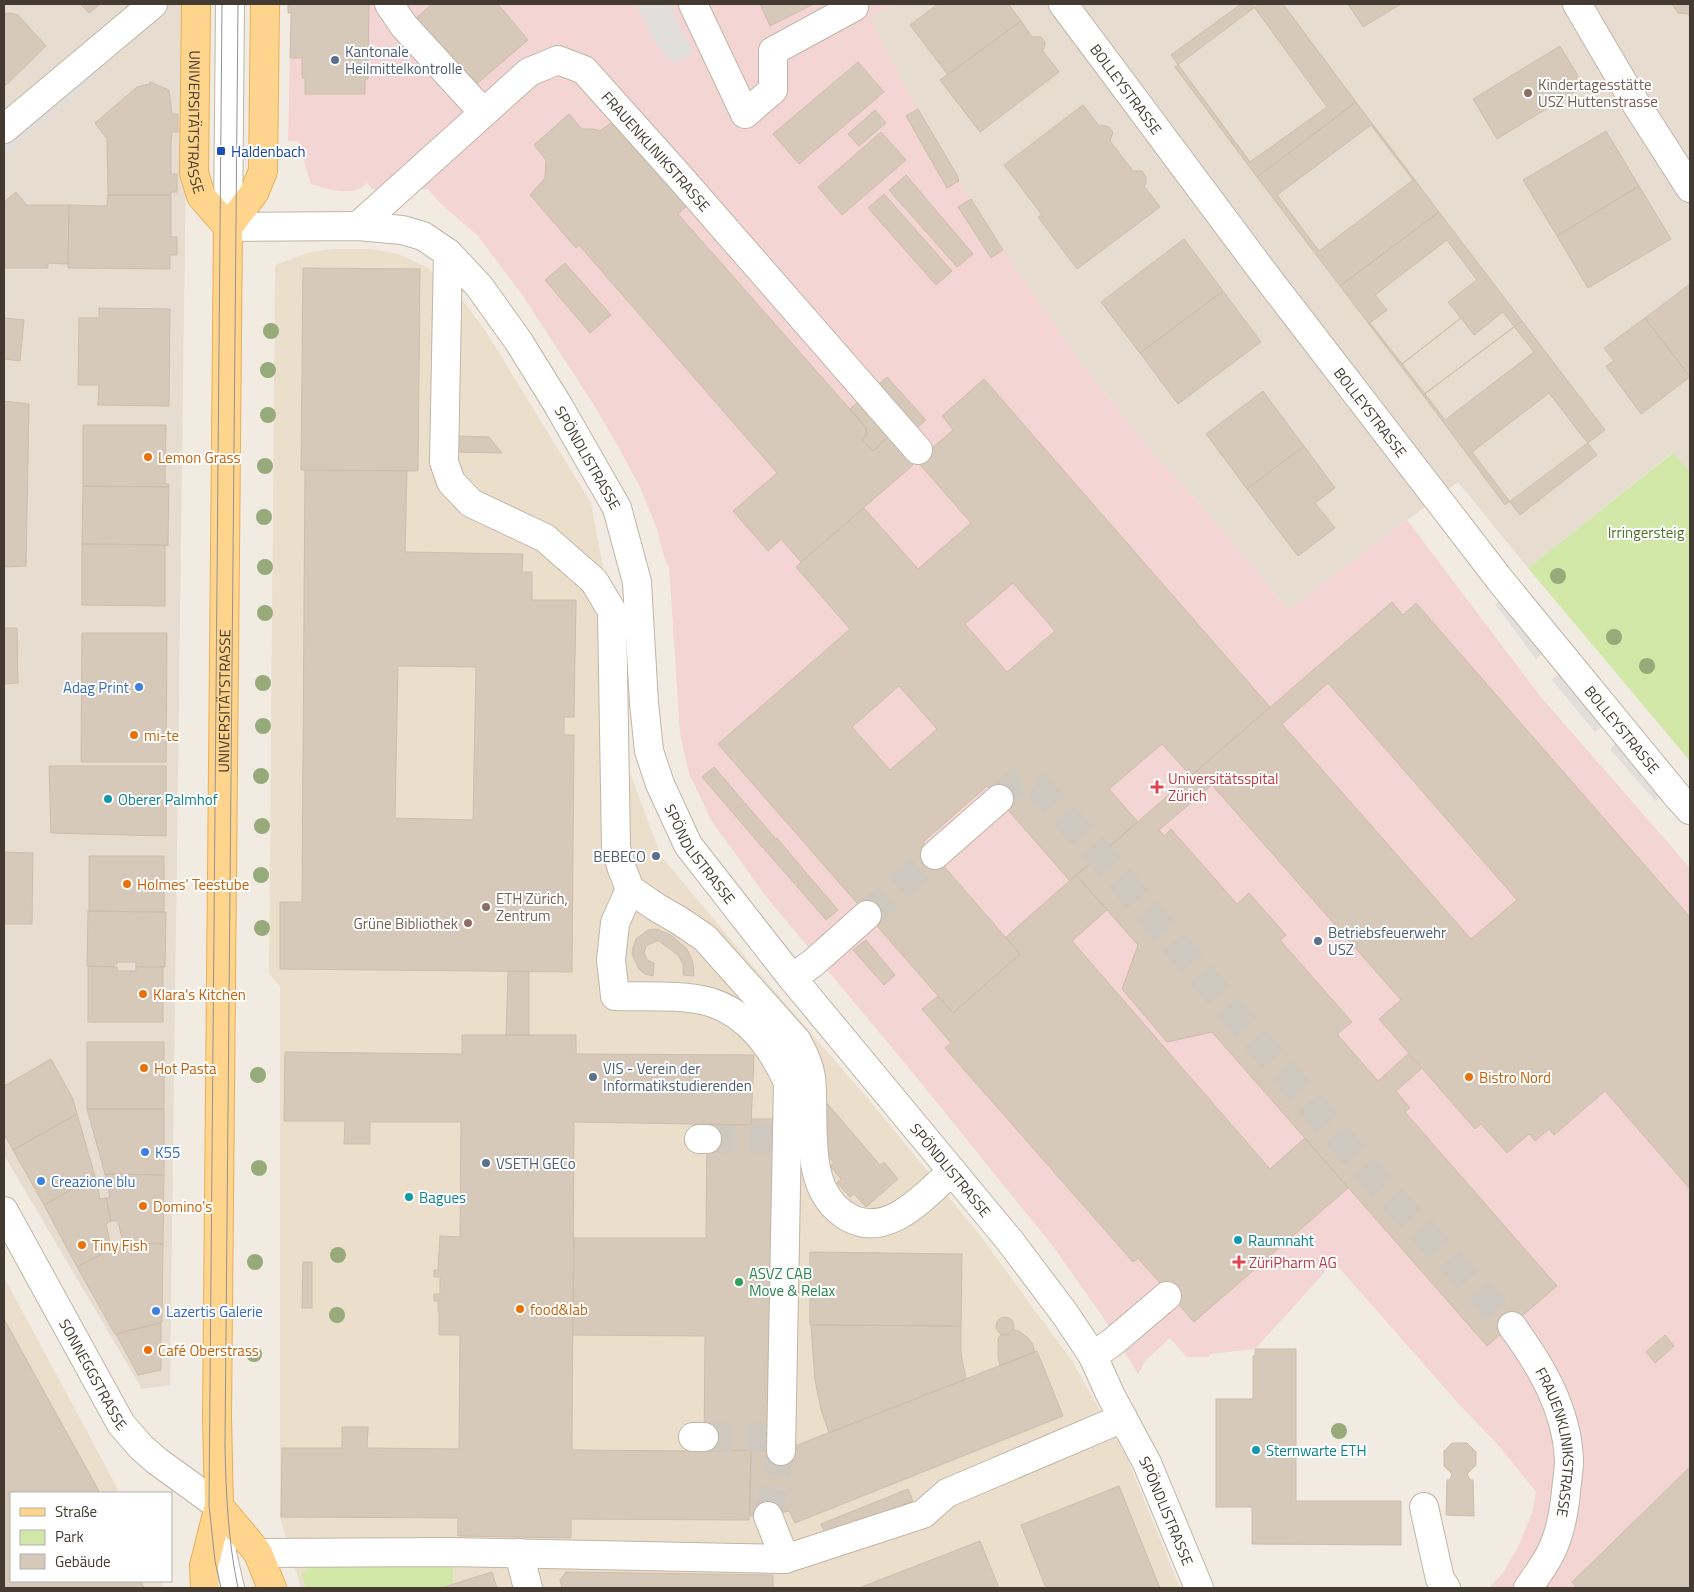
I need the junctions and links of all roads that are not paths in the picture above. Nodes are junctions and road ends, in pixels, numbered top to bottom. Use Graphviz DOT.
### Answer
graph roads {
  1 [pos="153,4"];
  2 [pos="196,4"];
  3 [pos="230,4"];
  4 [pos="265,4"];
  5 [pos="389,4"];
  6 [pos="693,4"];
  7 [pos="1063,4"];
  8 [pos="1576,4"];
  9 [pos="854,7"];
  10 [pos="483,112"];
  11 [pos="4,129"];
  12 [pos="1690,188"];
  13 [pos="358,226"];
  14 [pos="228,227"];
  15 [pos="448,253"];
  16 [pos="918,450"];
  17 [pos="999,799"];
  18 [pos="1690,810"];
  19 [pos="935,855"];
  20 [pos="630,889"];
  21 [pos="867,915"];
  22 [pos="715,972"];
  23 [pos="792,978"];
  24 [pos="710,1002"];
  25 [pos="943,1179"];
  26 [pos="4,1211"];
  27 [pos="1167,1296"];
  28 [pos="1512,1326"];
  29 [pos="1093,1356"];
  30 [pos="1116,1406"];
  31 [pos="778,1442"];
  32 [pos="219,1506"];
  33 [pos="1424,1507"];
  34 [pos="768,1516"];
  35 [pos="258,1553"];
  36 [pos="519,1553"];
  37 [pos="785,1559"];
  38 [pos="205,1588"];
  39 [pos="230,1588"];
  40 [pos="272,1588"];
  41 [pos="528,1588"];
  42 [pos="1199,1588"];
  43 [pos="1446,1588"];
  44 [pos="1528,1588"];
  1 -- 11 [label="street"];
  2 -- 14 [label="main road, UNIVERSITÄTSTRASSE"];
  3 -- 14 [label="street"];
  4 -- 14 [label="main road"];
  5 -- 10 [label="street"];
  6 -- 9 [label="street"];
  7 -- 18 [label="street, BOLLEYSTRASSE"];
  8 -- 12 [label="street"];
  10 -- 13 [label="street, FRAUENKLINIKSTRASSE"];
  10 -- 16 [label="street, FRAUENKLINIKSTRASSE"];
  13 -- 14 [label="street, SPÖNDLISTRASSE"];
  13 -- 15 [label="street, SPÖNDLISTRASSE"];
  14 -- 32 [label="main road, UNIVERSITÄTSTRASSE"];
  15 -- 20 [label="street"];
  15 -- 23 [label="street, SPÖNDLISTRASSE"];
  17 -- 19 [label="street"];
  20 -- 24 [label="street"];
  20 -- 25 [label="street"];
  21 -- 23 [label="street"];
  22 -- 24 [label="street"];
  23 -- 25 [label="street, SPÖNDLISTRASSE"];
  24 -- 31 [label="street"];
  25 -- 29 [label="street, SPÖNDLISTRASSE"];
  26 -- 32 [label="street, SONNEGGSTRASSE"];
  27 -- 29 [label="street"];
  28 -- 44 [label="street, FRAUENKLINIKSTRASSE"];
  29 -- 30 [label="street, SPÖNDLISTRASSE"];
  30 -- 37 [label="street"];
  30 -- 42 [label="street, SPÖNDLISTRASSE"];
  32 -- 35 [label="main road"];
  32 -- 38 [label="main road, UNIVERSITÄTSTRASSE"];
  32 -- 39 [label="street, UNIVERSITÄTSTRASSE"];
  33 -- 43 [label="street"];
  34 -- 37 [label="street"];
  35 -- 36 [label="street"];
  35 -- 40 [label="main road"];
  36 -- 37 [label="street"];
  36 -- 41 [label="street"];
}
